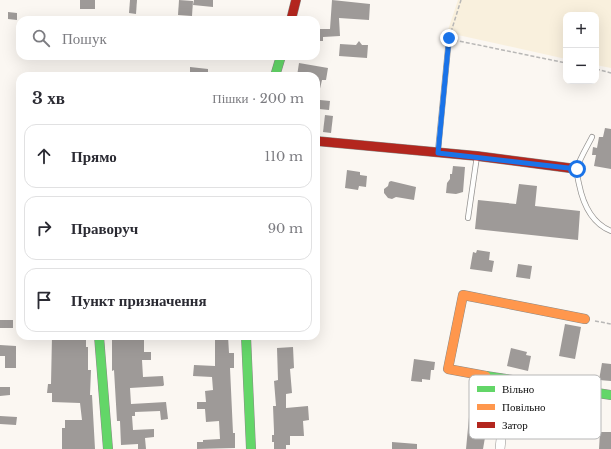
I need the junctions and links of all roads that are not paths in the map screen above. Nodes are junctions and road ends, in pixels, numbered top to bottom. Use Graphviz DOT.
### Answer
graph roads {
  1 [pos="296,0"];
  2 [pos="292,16"];
  3 [pos="449,38"];
  4 [pos="280,60"];
  5 [pos="276,72"];
  6 [pos="592,137"];
  7 [pos="320,141"];
  8 [pos="438,153"];
  9 [pos="477,156"];
  10 [pos="577,169"];
  11 [pos="468,218"];
  12 [pos="611,231"];
  13 [pos="585,319"];
  14 [pos="99,340"];
  15 [pos="246,340"];
  16 [pos="480,375"];
  17 [pos="601,394"];
  18 [pos="611,395"];
  19 [pos="501,439"];
  20 [pos="108,449"];
  21 [pos="251,449"];
  22 [pos="500,449"];
  1 -- 2 [label="street"];
  3 -- 8 [label="lane"];
  4 -- 5 [label="street"];
  6 -- 10 [label="lane"];
  7 -- 8 [label="street"];
  8 -- 9 [label="street"];
  9 -- 10 [label="street"];
  9 -- 11 [label="lane"];
  10 -- 12 [label="lane"];
  13 -- 16 [label="street"];
  14 -- 20 [label="street"];
  15 -- 21 [label="street"];
  17 -- 18 [label="street"];
  19 -- 22 [label="street"];
}
